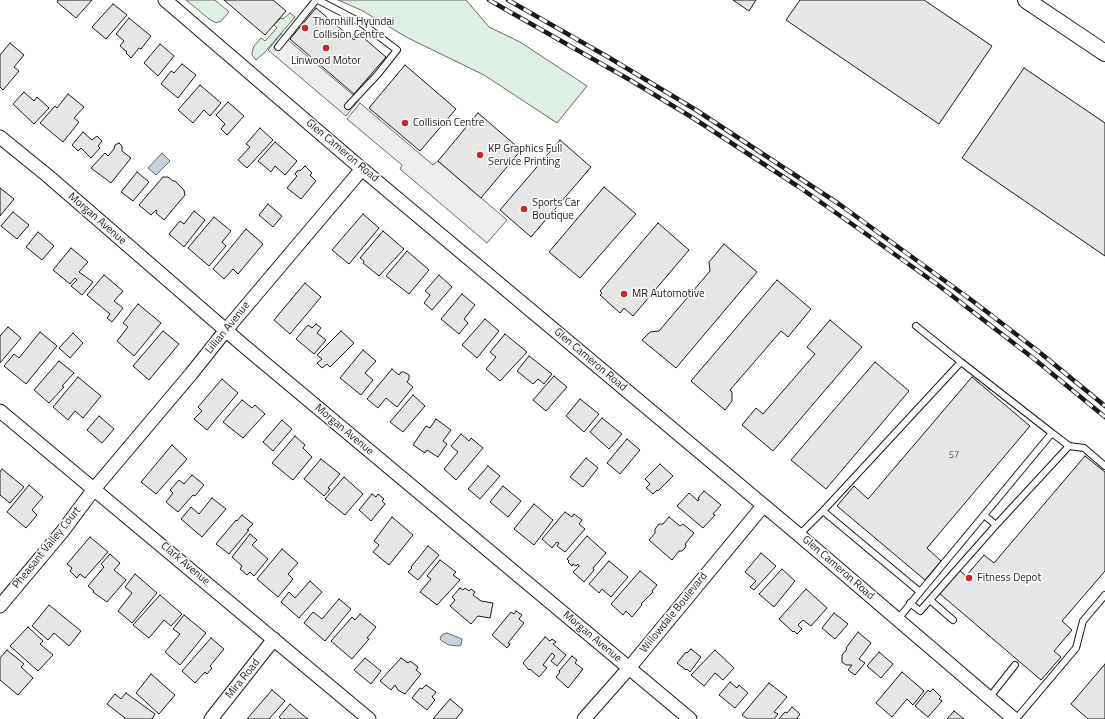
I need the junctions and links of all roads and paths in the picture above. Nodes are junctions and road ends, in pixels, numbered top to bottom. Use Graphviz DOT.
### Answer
graph roads {
  1 [pos="166,0"];
  2 [pos="317,0"];
  3 [pos="1026,0"];
  4 [pos="278,47"];
  5 [pos="1105,53"];
  6 [pos="348,106"];
  7 [pos="0,137"];
  8 [pos="362,168"];
  9 [pos="916,326"];
  10 [pos="226,330"];
  11 [pos="961,362"];
  12 [pos="0,411"];
  13 [pos="1052,433"];
  14 [pos="1069,446"];
  15 [pos="1105,466"];
  16 [pos="94,489"];
  17 [pos="763,506"];
  18 [pos="823,511"];
  19 [pos="984,515"];
  20 [pos="996,525"];
  21 [pos="799,535"];
  22 [pos="920,592"];
  23 [pos="1105,595"];
  24 [pos="930,600"];
  25 [pos="910,603"];
  26 [pos="0,606"];
  27 [pos="898,619"];
  28 [pos="953,620"];
  29 [pos="274,639"];
  30 [pos="1015,665"];
  31 [pos="629,668"];
  32 [pos="989,698"];
  33 [pos="210,719"];
  34 [pos="369,719"];
  35 [pos="584,719"];
  36 [pos="690,719"];
  37 [pos="1015,719"];
  1 -- 8 [label="street, Glen Cameron Road"];
  2 -- 4 [label="lane"];
  2 -- 6 [label="lane"];
  3 -- 5 [label="street"];
  7 -- 10 [label="street, Morgan Avenue"];
  8 -- 10 [label="street, Lillian Avenue"];
  8 -- 17 [label="street, Glen Cameron Road"];
  9 -- 11 [label="lane"];
  10 -- 16 [label="street, Lillian Avenue"];
  10 -- 31 [label="street, Morgan Avenue"];
  11 -- 13 [label="lane"];
  11 -- 18 [label="lane"];
  12 -- 16 [label="street, Clark Avenue"];
  13 -- 14 [label="lane"];
  13 -- 19 [label="lane"];
  14 -- 15 [label="lane"];
  14 -- 20 [label="lane"];
  16 -- 26 [label="street, Pheasant Valley Court"];
  16 -- 29 [label="street, Clark Avenue"];
  17 -- 21 [label="street, Glen Cameron Road"];
  17 -- 31 [label="street, Willowdale Boulevard"];
  18 -- 21 [label="lane"];
  18 -- 22 [label="lane"];
  19 -- 20 [label="lane"];
  19 -- 22 [label="lane"];
  20 -- 24 [label="lane"];
  21 -- 27 [label="street, Glen Cameron Road"];
  22 -- 25 [label="lane"];
  23 -- 37 [label="lane"];
  24 -- 25 [label="lane"];
  24 -- 28 [label="lane"];
  25 -- 27 [label="lane"];
  27 -- 32 [label="street, Glen Cameron Road"];
  29 -- 33 [label="street, Mira Road"];
  29 -- 34 [label="street, Clark Avenue"];
  30 -- 32 [label="lane"];
  31 -- 35 [label="street, Willowdale Boulevard"];
  31 -- 36 [label="street, Morgan Avenue"];
  32 -- 37 [label="street, Glen Cameron Road"];
}
